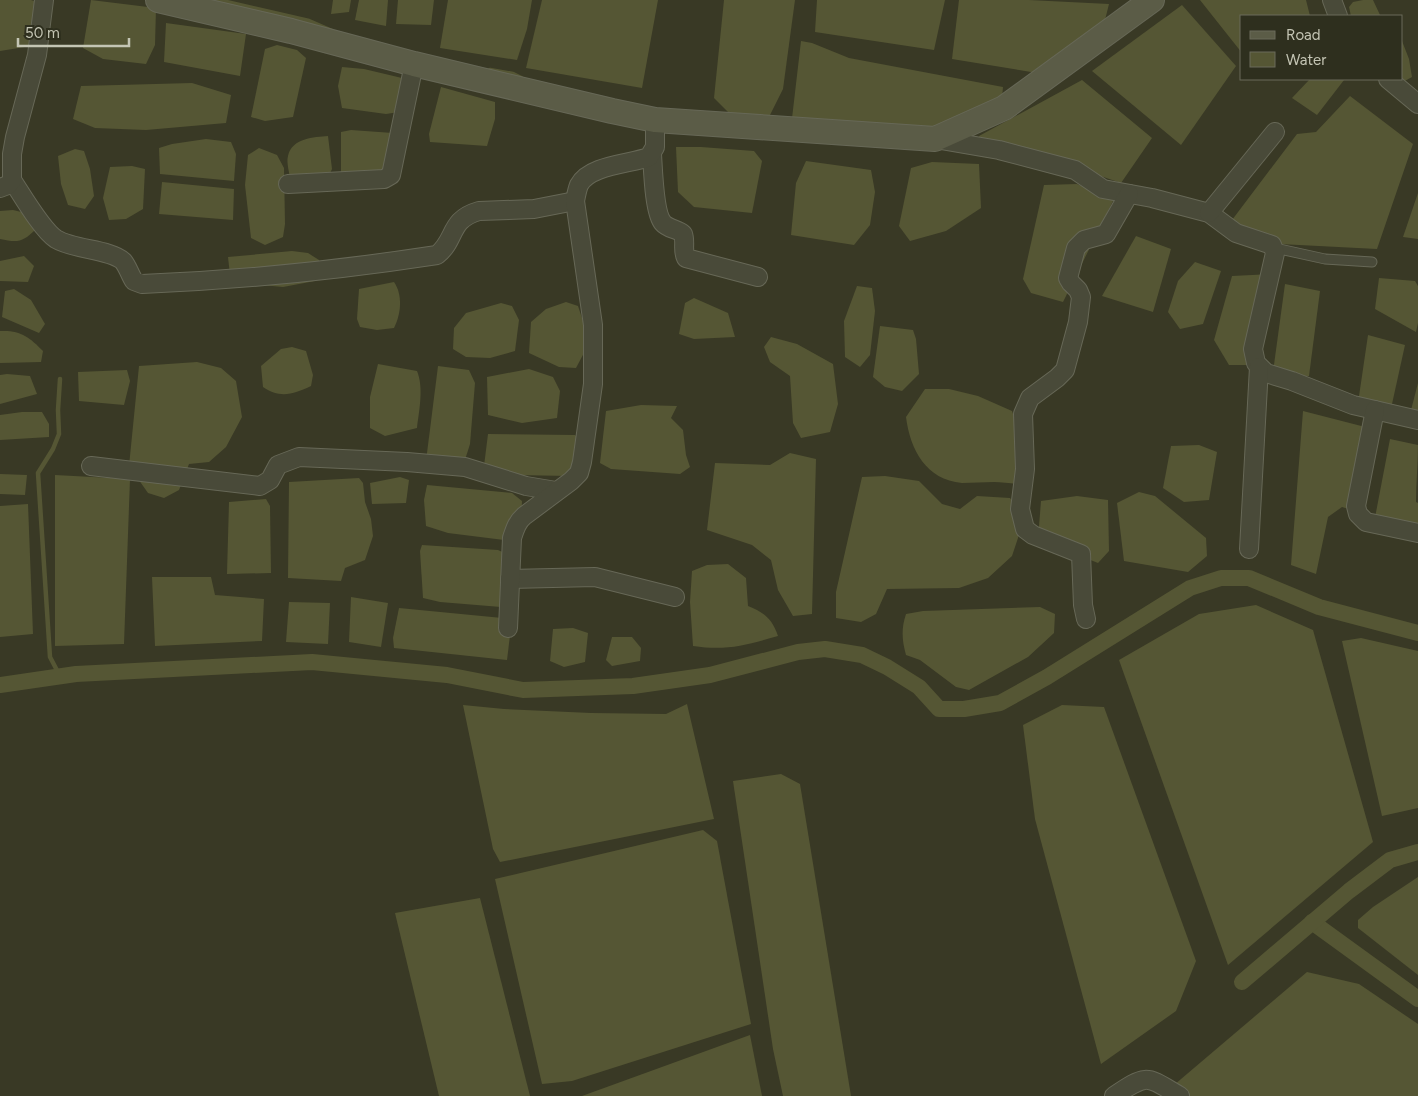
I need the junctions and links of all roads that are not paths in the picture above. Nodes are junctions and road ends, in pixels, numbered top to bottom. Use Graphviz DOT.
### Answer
graph roads {
  1 [pos="44,0"];
  2 [pos="158,0"];
  3 [pos="1152,0"];
  4 [pos="1332,0"];
  5 [pos="1338,15"];
  6 [pos="414,64"];
  7 [pos="1389,80"];
  8 [pos="1418,104"];
  9 [pos="655,120"];
  10 [pos="1275,132"];
  11 [pos="935,139"];
  12 [pos="652,154"];
  13 [pos="6,184"];
  14 [pos="288,184"];
  15 [pos="1129,194"];
  16 [pos="575,201"];
  17 [pos="1209,214"];
  18 [pos="1275,248"];
  19 [pos="1372,262"];
  20 [pos="758,277"];
  21 [pos="1259,367"];
  22 [pos="1375,410"];
  23 [pos="1418,420"];
  24 [pos="91,466"];
  25 [pos="556,492"];
  26 [pos="1418,533"];
  27 [pos="1249,549"];
  28 [pos="510,579"];
  29 [pos="675,597"];
  30 [pos="1086,619"];
  31 [pos="508,628"];
  32 [pos="1114,1096"];
  33 [pos="1180,1096"];
  1 -- 13 [label="street"];
  2 -- 6 [label="street"];
  3 -- 11 [label="street"];
  4 -- 5 [label="street"];
  6 -- 9 [label="street"];
  6 -- 14 [label="street"];
  7 -- 8 [label="street"];
  9 -- 11 [label="street"];
  9 -- 12 [label="street"];
  10 -- 17 [label="street"];
  11 -- 15 [label="street"];
  12 -- 16 [label="street"];
  12 -- 20 [label="street"];
  13 -- 16 [label="street"];
  15 -- 17 [label="street"];
  15 -- 30 [label="street"];
  16 -- 25 [label="street"];
  17 -- 18 [label="street"];
  18 -- 19 [label="lane"];
  18 -- 21 [label="street"];
  21 -- 22 [label="street"];
  21 -- 27 [label="street"];
  22 -- 23 [label="street"];
  22 -- 26 [label="street"];
  24 -- 25 [label="street"];
  25 -- 28 [label="street"];
  28 -- 29 [label="street"];
  28 -- 31 [label="street"];
  32 -- 33 [label="street"];
}
